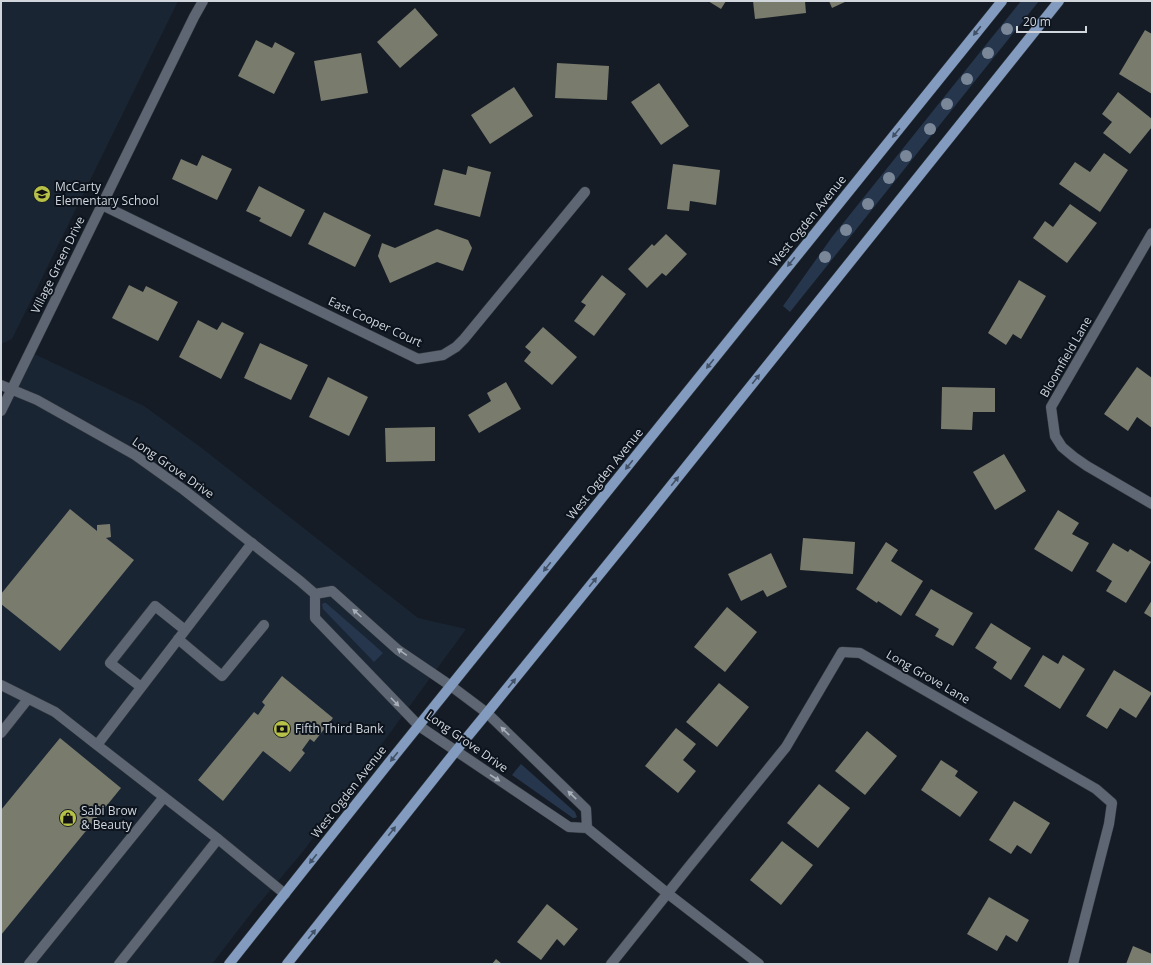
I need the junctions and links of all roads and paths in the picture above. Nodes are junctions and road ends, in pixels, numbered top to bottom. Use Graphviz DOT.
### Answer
graph roads {
  1 [pos="203,1"];
  2 [pos="1002,1"];
  3 [pos="1059,1"];
  4 [pos="585,192"];
  5 [pos="102,205"];
  6 [pos="1152,233"];
  7 [pos="1,385"];
  8 [pos="12,389"];
  9 [pos="1,411"];
  10 [pos="1152,504"];
  11 [pos="252,543"];
  12 [pos="315,594"];
  13 [pos="264,625"];
  14 [pos="185,630"];
  15 [pos="178,639"];
  16 [pos="1,685"];
  17 [pos="451,686"];
  18 [pos="141,687"];
  19 [pos="28,699"];
  20 [pos="487,713"];
  21 [pos="418,726"];
  22 [pos="1,733"];
  23 [pos="96,745"];
  24 [pos="455,752"];
  25 [pos="164,797"];
  26 [pos="587,828"];
  27 [pos="218,839"];
  28 [pos="667,893"];
  29 [pos="285,894"];
  30 [pos="29,964"];
  31 [pos="119,964"];
  32 [pos="229,964"];
  33 [pos="288,964"];
  34 [pos="611,964"];
  35 [pos="759,964"];
  36 [pos="1073,964"];
  1 -- 5 [label="street, Village Green Drive"];
  2 -- 17 [label="main road, West Ogden Avenue, one-way"];
  20 -- 3 [label="main road, one-way"];
  4 -- 5 [label="street, East Cooper Court"];
  5 -- 8 [label="street, Village Green Drive"];
  6 -- 10 [label="street, Bloomfield Lane"];
  7 -- 8 [label="street, Long Grove Drive"];
  8 -- 9 [label="street, Village Green Drive"];
  8 -- 11 [label="street, Long Grove Drive"];
  11 -- 12 [label="street, Long Grove Drive"];
  11 -- 14 [label="street"];
  17 -- 12 [label="street, one-way"];
  12 -- 21 [label="street, Long Grove Drive, one-way"];
  13 -- 15 [label="street"];
  14 -- 15 [label="street"];
  14 -- 18 [label="street"];
  15 -- 18 [label="street"];
  16 -- 19 [label="street"];
  17 -- 20 [label="street"];
  17 -- 21 [label="main road, West Ogden Avenue"];
  18 -- 23 [label="street"];
  19 -- 22 [label="street"];
  19 -- 23 [label="street"];
  20 -- 24 [label="main road"];
  26 -- 20 [label="street, one-way"];
  21 -- 24 [label="street, Long Grove Drive"];
  21 -- 29 [label="main road, West Ogden Avenue, one-way"];
  23 -- 25 [label="street"];
  24 -- 26 [label="street, Long Grove Drive, one-way"];
  33 -- 24 [label="main road, one-way"];
  25 -- 27 [label="street"];
  25 -- 30 [label="street"];
  26 -- 28 [label="street"];
  27 -- 29 [label="street"];
  27 -- 31 [label="street"];
  28 -- 34 [label="street"];
  28 -- 35 [label="street"];
  28 -- 36 [label="street, Long Grove Lane"];
  29 -- 32 [label="main road, West Ogden Avenue"];
}
